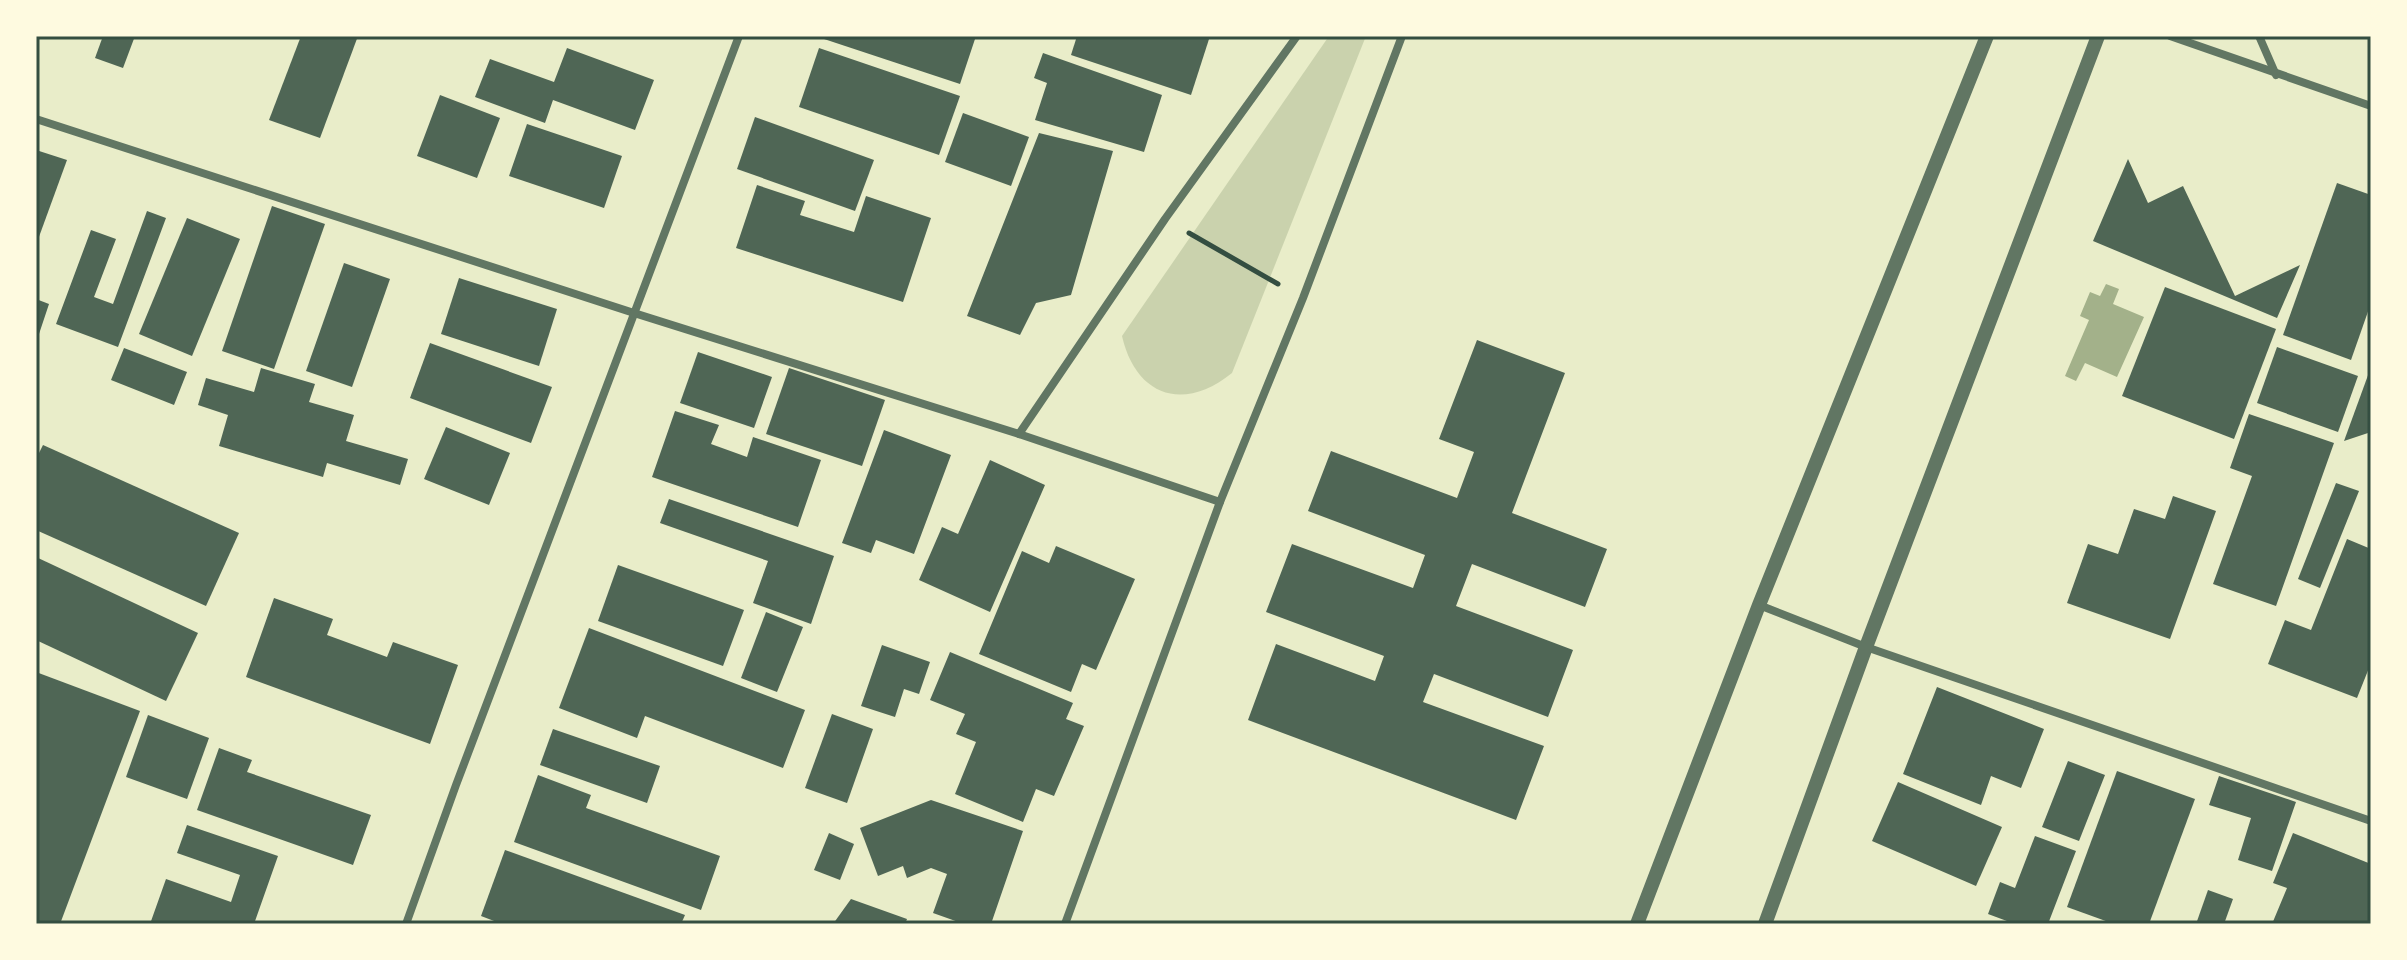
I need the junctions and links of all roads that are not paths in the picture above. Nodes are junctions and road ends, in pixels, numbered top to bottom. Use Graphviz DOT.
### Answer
graph roads {
  1 [pos="739,36"];
  2 [pos="1297,36"];
  3 [pos="1402,36"];
  4 [pos="1987,36"];
  5 [pos="2098,36"];
  6 [pos="2170,36"];
  7 [pos="2259,36"];
  8 [pos="2276,75"];
  9 [pos="2371,106"];
  10 [pos="36,119"];
  11 [pos="634,313"];
  12 [pos="1019,434"];
  13 [pos="1220,502"];
  14 [pos="1759,605"];
  15 [pos="1866,647"];
  16 [pos="2371,821"];
  17 [pos="406,924"];
  18 [pos="1065,924"];
  19 [pos="1637,924"];
  20 [pos="1765,924"];
  1 -- 11 [label="street"];
  2 -- 12 [label="street"];
  3 -- 13 [label="street"];
  4 -- 14 [label="street"];
  5 -- 15 [label="street"];
  6 -- 8 [label="street"];
  7 -- 8 [label="street"];
  8 -- 9 [label="street"];
  10 -- 11 [label="street"];
  11 -- 12 [label="street"];
  11 -- 17 [label="street"];
  12 -- 13 [label="street"];
  13 -- 18 [label="street"];
  14 -- 15 [label="street"];
  14 -- 19 [label="street"];
  15 -- 16 [label="street"];
  15 -- 20 [label="street"];
}
